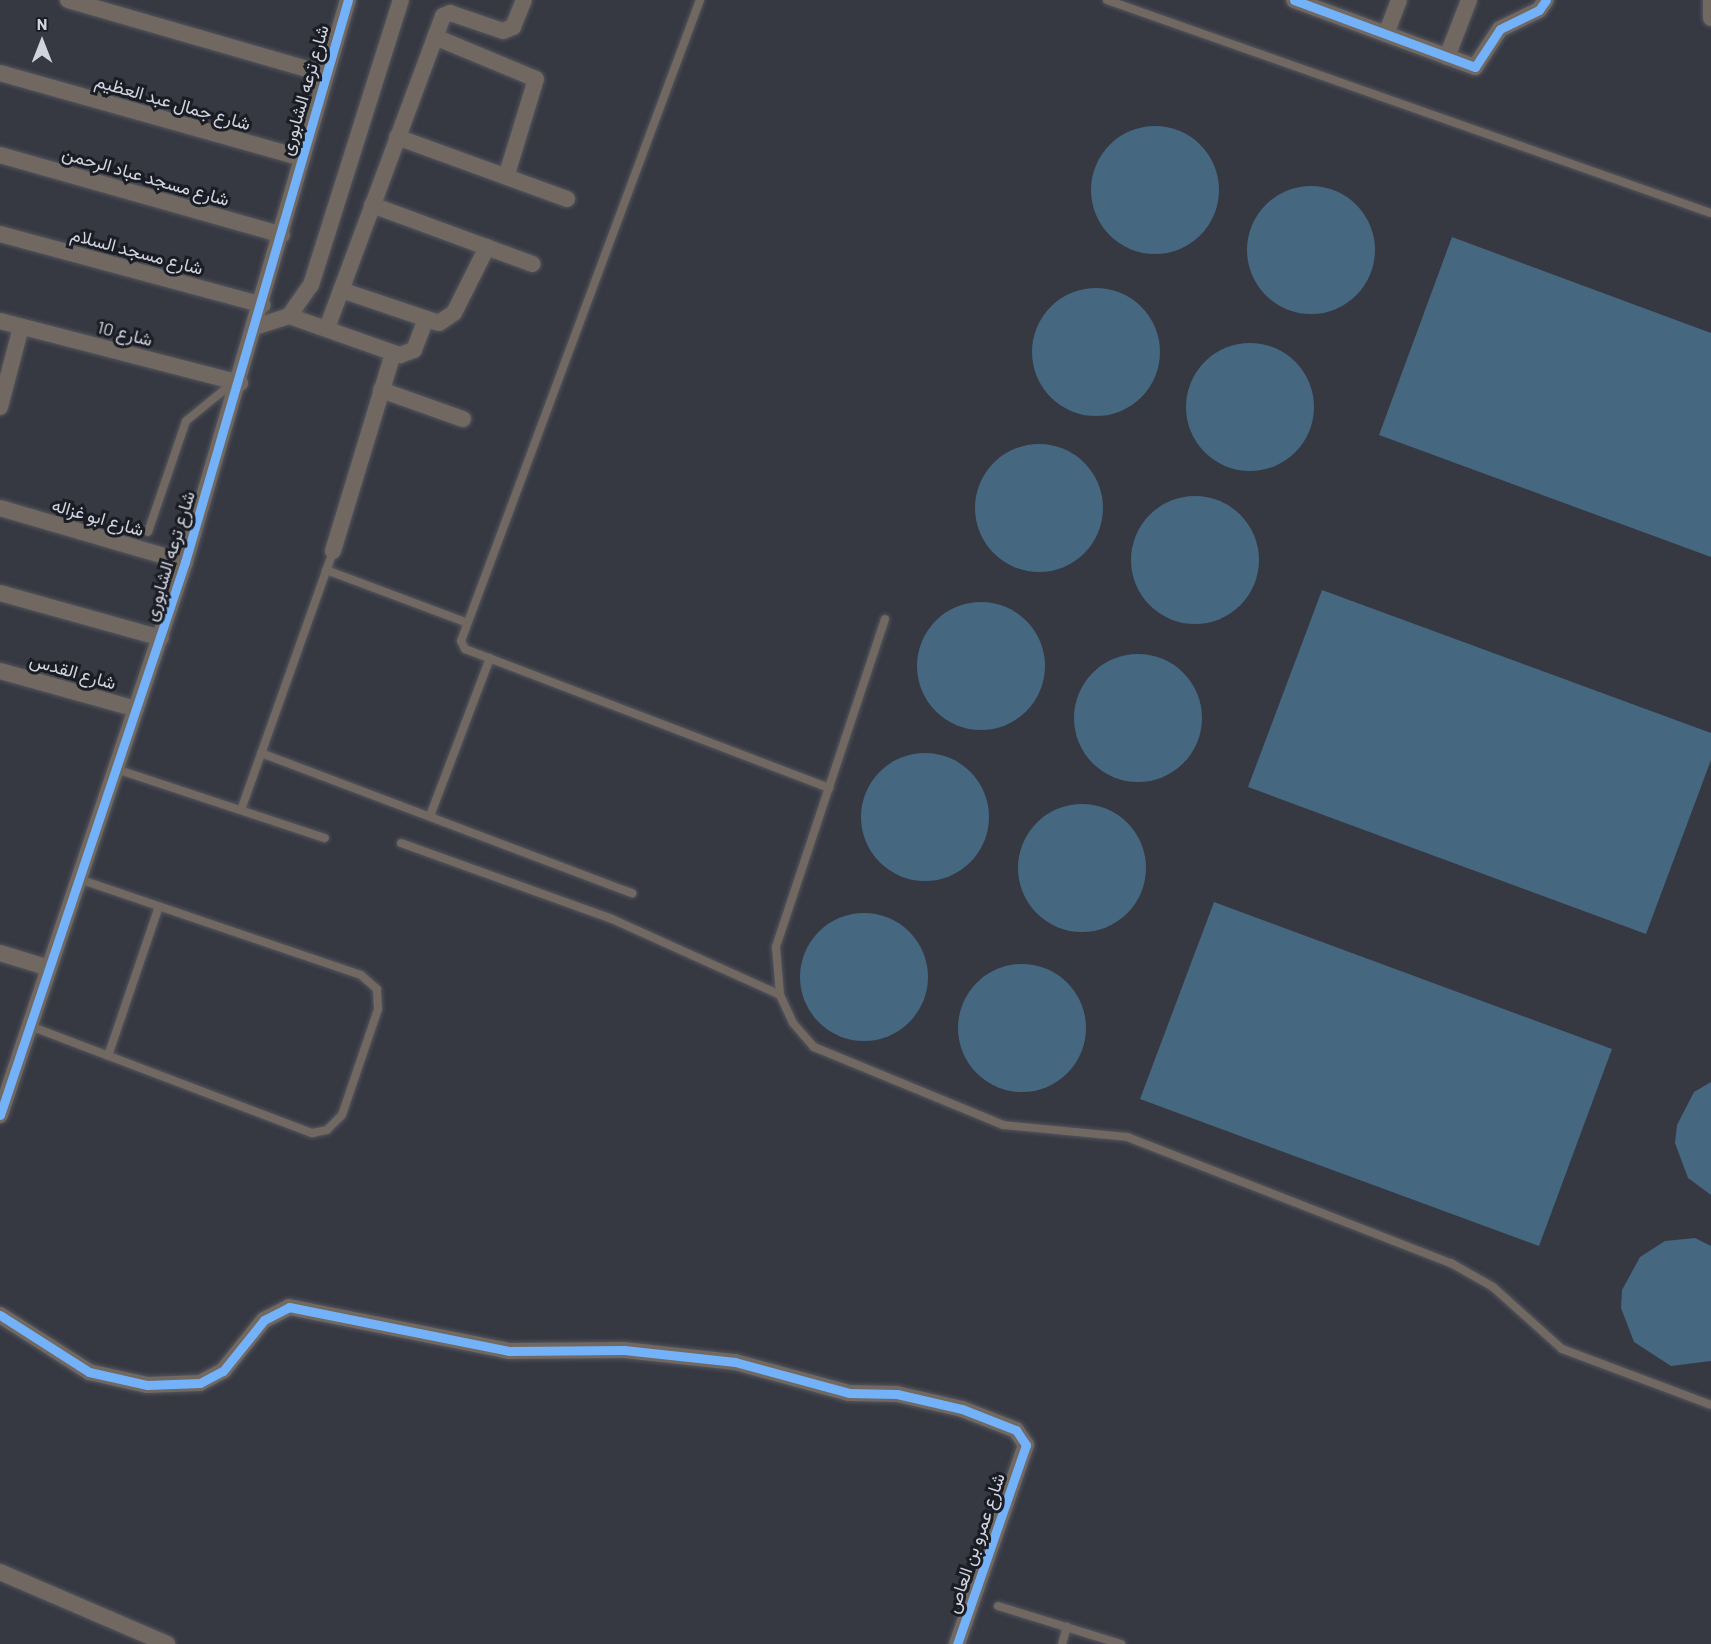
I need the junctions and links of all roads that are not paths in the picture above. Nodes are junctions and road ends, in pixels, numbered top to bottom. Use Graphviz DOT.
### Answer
graph roads {
  1 [pos="68,0"];
  2 [pos="348,0"];
  3 [pos="401,0"];
  4 [pos="524,0"];
  5 [pos="700,0"];
  6 [pos="1107,0"];
  7 [pos="1399,0"];
  8 [pos="1469,0"];
  9 [pos="1546,0"];
  10 [pos="1711,0"];
  11 [pos="1302,2"];
  12 [pos="1711,18"];
  13 [pos="1386,34"];
  14 [pos="435,37"];
  15 [pos="1447,57"];
  16 [pos="0,73"];
  17 [pos="324,74"];
  18 [pos="397,138"];
  19 [pos="0,155"];
  20 [pos="302,158"];
  21 [pos="506,177"];
  22 [pos="567,199"];
  23 [pos="372,205"];
  24 [pos="1711,213"];
  25 [pos="0,234"];
  26 [pos="282,235"];
  27 [pos="487,247"];
  28 [pos="532,264"];
  29 [pos="341,290"];
  30 [pos="263,305"];
  31 [pos="289,316"];
  32 [pos="0,321"];
  33 [pos="425,321"];
  34 [pos="258,326"];
  35 [pos="21,327"];
  36 [pos="327,328"];
  37 [pos="393,353"];
  38 [pos="237,382"];
  39 [pos="381,390"];
  40 [pos="0,407"];
  41 [pos="463,419"];
  42 [pos="0,508"];
  43 [pos="148,532"];
  44 [pos="333,551"];
  45 [pos="185,562"];
  46 [pos="326,570"];
  47 [pos="0,593"];
  48 [pos="885,619"];
  49 [pos="465,622"];
  50 [pos="161,638"];
  51 [pos="490,658"];
  52 [pos="0,671"];
  53 [pos="136,709"];
  54 [pos="261,753"];
  55 [pos="116,769"];
  56 [pos="829,788"];
  57 [pos="242,810"];
  58 [pos="430,816"];
  59 [pos="325,838"];
  60 [pos="401,843"];
  61 [pos="79,879"];
  62 [pos="632,893"];
  63 [pos="159,906"];
  64 [pos="0,953"];
  65 [pos="49,968"];
  66 [pos="780,995"];
  67 [pos="30,1026"];
  68 [pos="108,1056"];
  69 [pos="0,1115"];
  70 [pos="0,1315"];
  71 [pos="1711,1406"];
  72 [pos="0,1572"];
  73 [pos="998,1606"];
  74 [pos="1067,1627"];
  75 [pos="167,1644"];
  76 [pos="957,1644"];
  77 [pos="1062,1644"];
  78 [pos="1121,1644"];
  1 -- 17 [label="street"];
  2 -- 17 [label="street, شارع ترعه الشابورى"];
  3 -- 31 [label="street"];
  4 -- 14 [label="street"];
  5 -- 49 [label="lane"];
  6 -- 24 [label="lane"];
  7 -- 13 [label="street"];
  8 -- 15 [label="street"];
  9 -- 15 [label="street"];
  10 -- 12 [label="street"];
  11 -- 13 [label="street"];
  13 -- 15 [label="street"];
  14 -- 18 [label="street"];
  14 -- 21 [label="street"];
  16 -- 20 [label="street, شارع جمال عبد العظيم"];
  17 -- 20 [label="street, شارع ترعه الشابورى"];
  18 -- 21 [label="street"];
  18 -- 23 [label="street"];
  19 -- 26 [label="street, شارع مسجد عباد الرحمن"];
  20 -- 26 [label="street, شارع ترعه الشابورى"];
  21 -- 22 [label="street"];
  23 -- 27 [label="street"];
  23 -- 29 [label="street"];
  25 -- 30 [label="street, شارع مسجد السلام"];
  26 -- 30 [label="street, شارع ترعه الشابورى"];
  27 -- 28 [label="street"];
  27 -- 33 [label="street"];
  29 -- 33 [label="street"];
  29 -- 36 [label="street"];
  30 -- 34 [label="street, شارع ترعه الشابورى"];
  31 -- 34 [label="street"];
  31 -- 36 [label="street"];
  32 -- 35 [label="street, شارع 10"];
  33 -- 37 [label="street"];
  34 -- 38 [label="street, شارع ترعه الشابورى"];
  35 -- 38 [label="street, شارع 10"];
  35 -- 40 [label="street"];
  36 -- 37 [label="street"];
  37 -- 39 [label="street"];
  38 -- 43 [label="lane"];
  38 -- 45 [label="street, شارع ترعه الشابورى"];
  39 -- 41 [label="street"];
  39 -- 44 [label="street"];
  42 -- 45 [label="street, شارع ابو غزاله"];
  44 -- 46 [label="lane"];
  45 -- 50 [label="street, شارع ترعه الشابورى"];
  46 -- 49 [label="lane"];
  46 -- 54 [label="lane"];
  47 -- 50 [label="street"];
  48 -- 56 [label="lane"];
  49 -- 51 [label="lane"];
  50 -- 53 [label="street, شارع ترعه الشابورى"];
  51 -- 56 [label="lane"];
  51 -- 58 [label="lane"];
  52 -- 53 [label="street, شارع القدس"];
  53 -- 55 [label="street, شارع ترعه الشابورى"];
  54 -- 57 [label="lane"];
  54 -- 58 [label="lane"];
  55 -- 57 [label="lane"];
  55 -- 61 [label="street, شارع ترعه الشابورى"];
  56 -- 66 [label="lane"];
  57 -- 59 [label="lane"];
  58 -- 62 [label="lane"];
  60 -- 66 [label="lane"];
  61 -- 63 [label="lane"];
  61 -- 65 [label="street, شارع ترعه الشابورى"];
  63 -- 68 [label="lane"];
  63 -- 68 [label="lane"];
  64 -- 65 [label="street"];
  65 -- 67 [label="street, شارع ترعه الشابورى"];
  66 -- 71 [label="lane"];
  67 -- 68 [label="lane"];
  67 -- 69 [label="street, شارع ترعه الشابورى"];
  70 -- 76 [label="street, شارع عمرو بن العاص"];
  72 -- 75 [label="street"];
  73 -- 74 [label="lane"];
  74 -- 77 [label="lane"];
  74 -- 78 [label="lane"];
}
